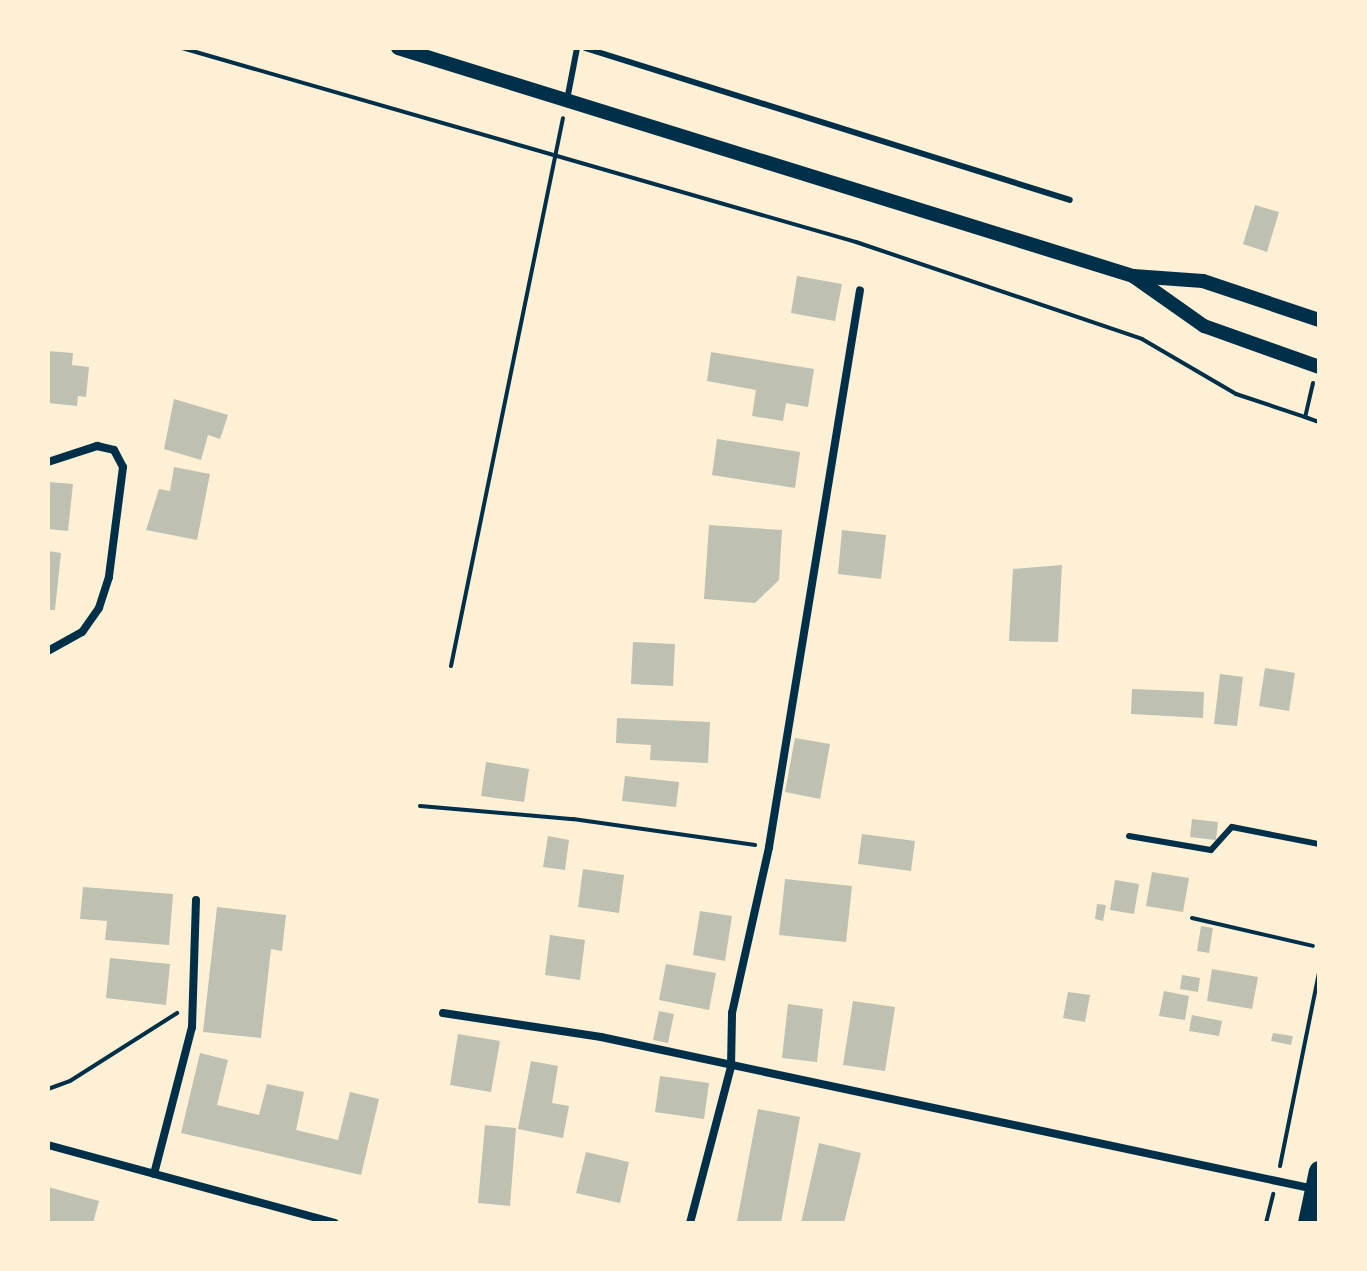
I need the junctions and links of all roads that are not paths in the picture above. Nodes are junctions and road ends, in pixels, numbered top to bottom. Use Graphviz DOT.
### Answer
graph roads {
  1 [pos="398,48"];
  2 [pos="577,48"];
  3 [pos="585,48"];
  4 [pos="567,100"];
  5 [pos="1070,200"];
  6 [pos="1133,276"];
  7 [pos="860,290"];
  8 [pos="1319,320"];
  9 [pos="1318,367"];
  10 [pos="48,462"];
  11 [pos="48,651"];
  12 [pos="1129,836"];
  13 [pos="1319,844"];
  14 [pos="196,900"];
  15 [pos="443,1013"];
  16 [pos="731,1067"];
  17 [pos="48,1145"];
  18 [pos="154,1174"];
  19 [pos="1317,1180"];
  20 [pos="335,1223"];
  21 [pos="690,1223"];
  22 [pos="1308,1223"];
  1 -- 4 [label="street"];
  2 -- 4 [label="lane"];
  3 -- 5 [label="lane"];
  4 -- 6 [label="street"];
  6 -- 8 [label="street"];
  6 -- 9 [label="street"];
  7 -- 16 [label="street"];
  10 -- 11 [label="street"];
  12 -- 13 [label="lane"];
  14 -- 18 [label="street"];
  15 -- 16 [label="street"];
  16 -- 19 [label="street"];
  16 -- 21 [label="street"];
  17 -- 18 [label="street"];
  18 -- 20 [label="street"];
  19 -- 22 [label="main road"];
}
